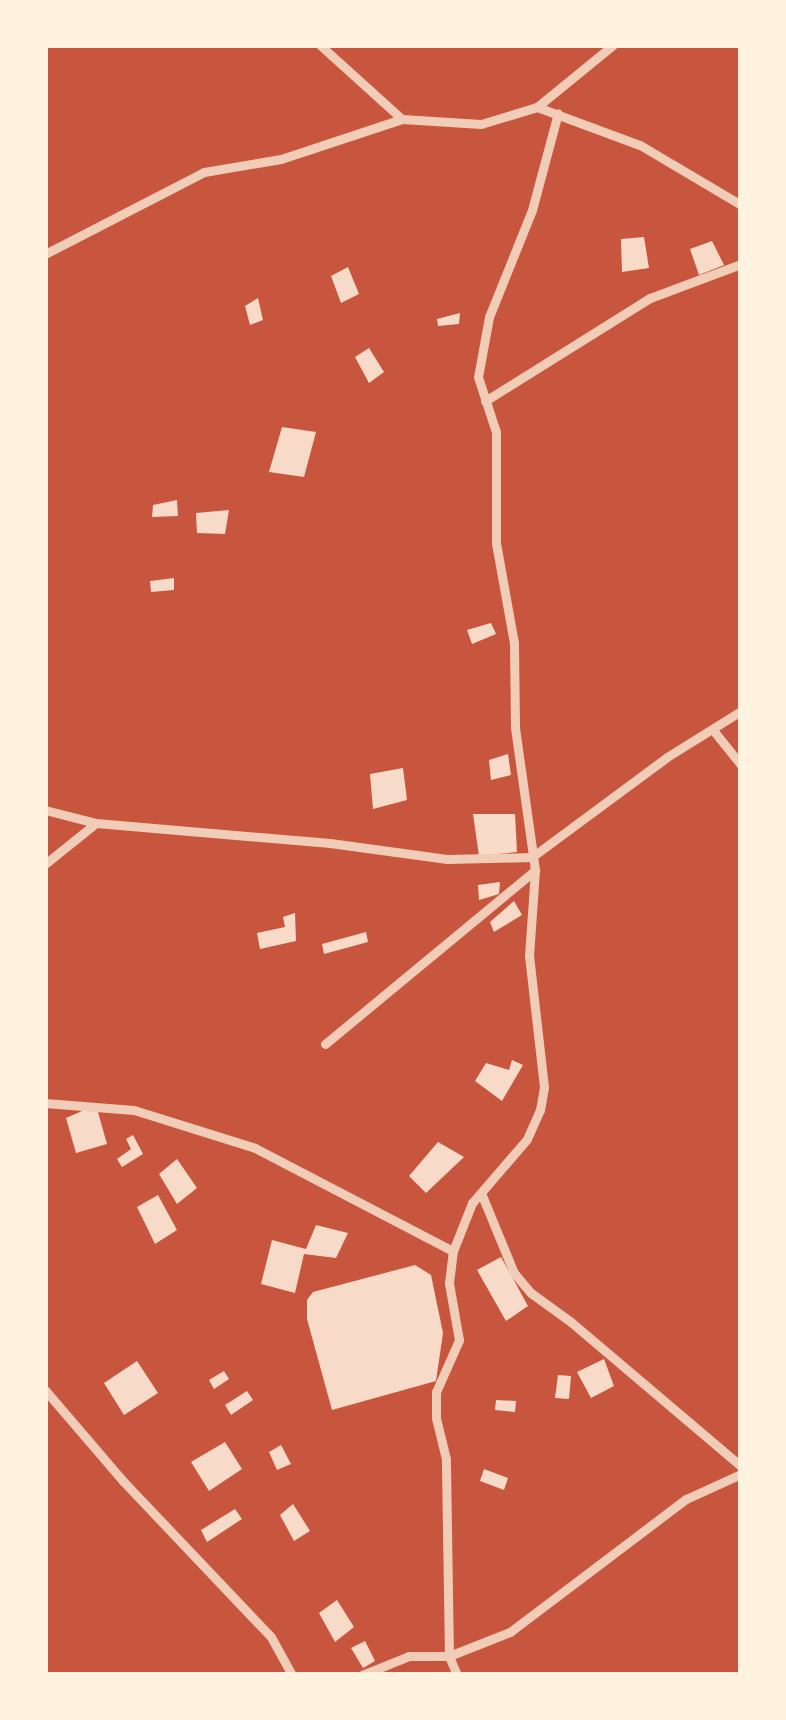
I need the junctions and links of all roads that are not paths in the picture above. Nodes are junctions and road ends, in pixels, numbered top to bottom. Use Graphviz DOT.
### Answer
graph roads {
  1 [pos="316,45"];
  2 [pos="613,45"];
  3 [pos="538,107"];
  4 [pos="558,113"];
  5 [pos="402,119"];
  6 [pos="741,205"];
  7 [pos="45,254"];
  8 [pos="741,264"];
  9 [pos="485,401"];
  10 [pos="741,711"];
  11 [pos="714,730"];
  12 [pos="741,766"];
  13 [pos="45,810"];
  14 [pos="96,823"];
  15 [pos="532,857"];
  16 [pos="45,864"];
  17 [pos="534,870"];
  18 [pos="325,1044"];
  19 [pos="45,1103"];
  20 [pos="480,1193"];
  21 [pos="452,1251"];
  22 [pos="45,1390"];
  23 [pos="741,1466"];
  24 [pos="741,1474"];
  25 [pos="449,1656"];
  26 [pos="292,1675"];
  27 [pos="362,1675"];
  28 [pos="458,1675"];
  1 -- 5 [label="street"];
  2 -- 3 [label="street"];
  3 -- 4 [label="street"];
  3 -- 5 [label="street"];
  4 -- 6 [label="street"];
  4 -- 9 [label="street"];
  5 -- 7 [label="street"];
  8 -- 9 [label="street"];
  9 -- 15 [label="street"];
  10 -- 11 [label="street"];
  11 -- 12 [label="street"];
  11 -- 15 [label="street"];
  13 -- 14 [label="street"];
  14 -- 15 [label="street"];
  14 -- 16 [label="street"];
  15 -- 17 [label="street"];
  17 -- 18 [label="street"];
  17 -- 20 [label="street"];
  19 -- 21 [label="street"];
  20 -- 21 [label="street"];
  20 -- 23 [label="street"];
  21 -- 25 [label="street"];
  22 -- 26 [label="street"];
  24 -- 25 [label="street"];
  25 -- 27 [label="street"];
  25 -- 28 [label="street"];
}
